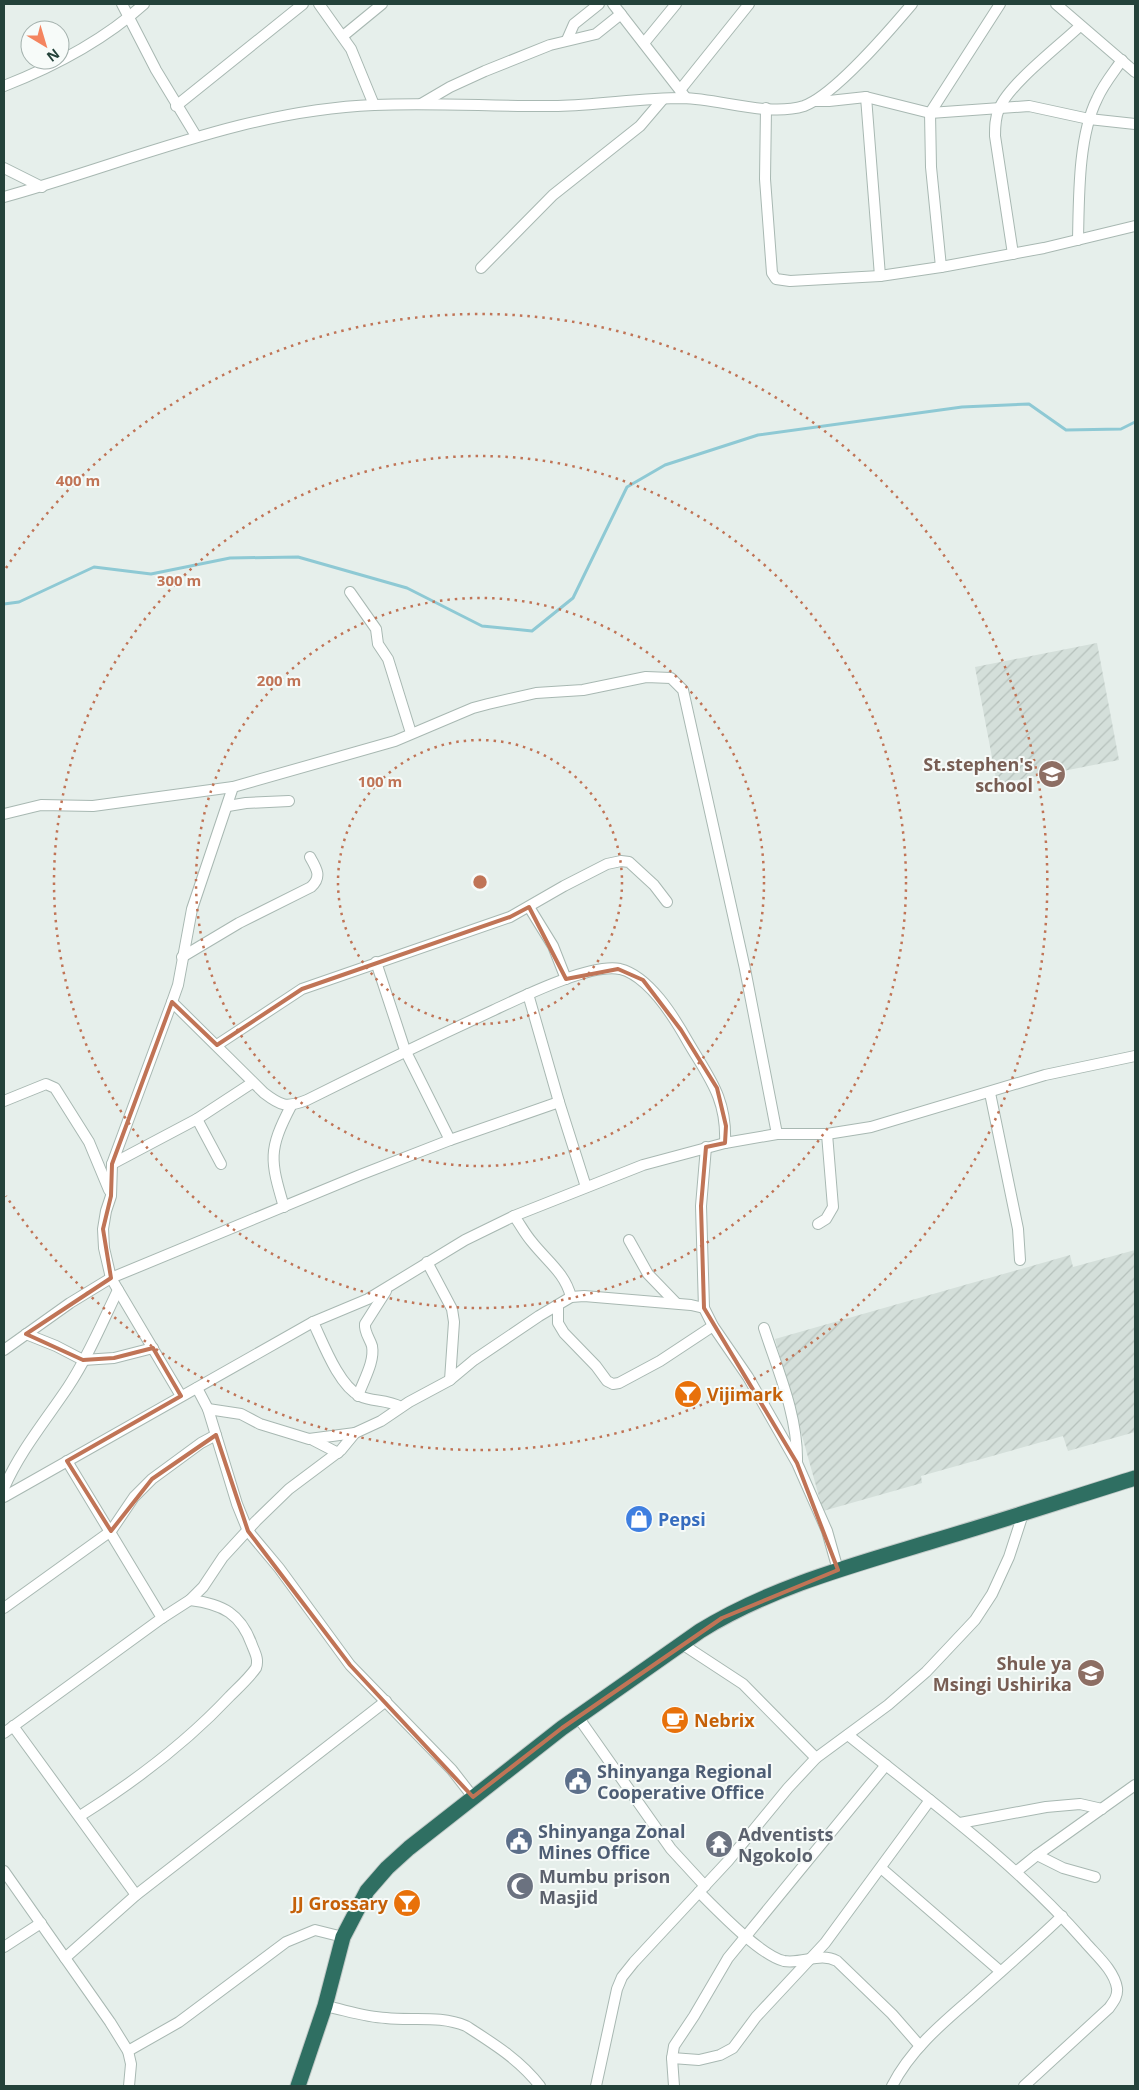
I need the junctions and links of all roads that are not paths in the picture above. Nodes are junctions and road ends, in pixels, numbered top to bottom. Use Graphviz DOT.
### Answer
graph roads {
  1 [pos="122,4"];
  2 [pos="144,4"];
  3 [pos="303,4"];
  4 [pos="319,4"];
  5 [pos="382,4"];
  6 [pos="599,4"];
  7 [pos="613,4"];
  8 [pos="676,4"];
  9 [pos="749,4"];
  10 [pos="912,4"];
  11 [pos="1000,4"];
  12 [pos="1056,4"];
  13 [pos="621,14"];
  14 [pos="128,18"];
  15 [pos="1080,26"];
  16 [pos="343,36"];
  17 [pos="567,40"];
  18 [pos="644,43"];
  19 [pos="1122,60"];
  20 [pos="1135,72"];
  21 [pos="4,86"];
  22 [pos="683,94"];
  23 [pos="866,97"];
  24 [pos="663,99"];
  25 [pos="815,101"];
  26 [pos="374,105"];
  27 [pos="420,105"];
  28 [pos="176,106"];
  29 [pos="766,108"];
  30 [pos="999,108"];
  31 [pos="930,113"];
  32 [pos="1089,119"];
  33 [pos="1135,124"];
  34 [pos="196,136"];
  35 [pos="4,168"];
  36 [pos="42,187"];
  37 [pos="4,197"];
  38 [pos="1135,226"];
  39 [pos="1078,240"];
  40 [pos="1013,254"];
  41 [pos="941,267"];
  42 [pos="480,268"];
  43 [pos="880,276"];
  44 [pos="350,592"];
  45 [pos="412,733"];
  46 [pos="233,787"];
  47 [pos="289,801"];
  48 [pos="228,806"];
  49 [pos="4,814"];
  50 [pos="310,858"];
  51 [pos="667,902"];
  52 [pos="529,907"];
  53 [pos="182,958"];
  54 [pos="376,962"];
  55 [pos="566,979"];
  56 [pos="528,994"];
  57 [pos="172,1002"];
  58 [pos="217,1045"];
  59 [pos="404,1050"];
  60 [pos="1135,1056"];
  61 [pos="252,1083"];
  62 [pos="990,1093"];
  63 [pos="4,1101"];
  64 [pos="559,1102"];
  65 [pos="291,1106"];
  66 [pos="197,1119"];
  67 [pos="777,1134"];
  68 [pos="827,1134"];
  69 [pos="450,1140"];
  70 [pos="724,1143"];
  71 [pos="706,1147"];
  72 [pos="112,1164"];
  73 [pos="221,1164"];
  74 [pos="586,1187"];
  75 [pos="111,1196"];
  76 [pos="284,1207"];
  77 [pos="514,1216"];
  78 [pos="818,1224"];
  79 [pos="629,1240"];
  80 [pos="1020,1260"];
  81 [pos="427,1262"];
  82 [pos="111,1278"];
  83 [pos="390,1286"];
  84 [pos="118,1290"];
  85 [pos="571,1298"];
  86 [pos="676,1304"];
  87 [pos="558,1305"];
  88 [pos="704,1308"];
  89 [pos="313,1322"];
  90 [pos="713,1326"];
  91 [pos="764,1328"];
  92 [pos="26,1334"];
  93 [pos="152,1348"];
  94 [pos="4,1350"];
  95 [pos="82,1360"];
  96 [pos="450,1380"];
  97 [pos="197,1388"];
  98 [pos="181,1396"];
  99 [pos="358,1396"];
  100 [pos="401,1407"];
  101 [pos="208,1409"];
  102 [pos="355,1433"];
  103 [pos="216,1435"];
  104 [pos="314,1440"];
  105 [pos="338,1453"];
  106 [pos="67,1461"];
  107 [pos="797,1463"];
  108 [pos="1135,1478"];
  109 [pos="4,1488"];
  110 [pos="4,1497"];
  111 [pos="1024,1514"];
  112 [pos="111,1531"];
  113 [pos="248,1531"];
  114 [pos="838,1570"];
  115 [pos="190,1600"];
  116 [pos="4,1608"];
  117 [pos="162,1618"];
  118 [pos="682,1644"];
  119 [pos="386,1701"];
  120 [pos="578,1717"];
  121 [pos="13,1726"];
  122 [pos="4,1733"];
  123 [pos="848,1734"];
  124 [pos="816,1758"];
  125 [pos="886,1765"];
  126 [pos="1135,1785"];
  127 [pos="473,1797"];
  128 [pos="930,1800"];
  129 [pos="1102,1809"];
  130 [pos="80,1816"];
  131 [pos="960,1824"];
  132 [pos="1037,1855"];
  133 [pos="881,1868"];
  134 [pos="4,1871"];
  135 [pos="1017,1872"];
  136 [pos="1095,1877"];
  137 [pos="702,1889"];
  138 [pos="136,1895"];
  139 [pos="1062,1916"];
  140 [pos="41,1922"];
  141 [pos="745,1936"];
  142 [pos="343,1937"];
  143 [pos="4,1947"];
  144 [pos="65,1958"];
  145 [pos="808,1961"];
  146 [pos="1000,1971"];
  147 [pos="325,2006"];
  148 [pos="920,2046"];
  149 [pos="128,2051"];
  150 [pos="672,2058"];
  151 [pos="129,2086"];
  152 [pos="298,2086"];
  153 [pos="540,2086"];
  154 [pos="596,2086"];
  155 [pos="674,2086"];
  156 [pos="892,2086"];
  157 [pos="1024,2086"];
  1 -- 14 [label="street"];
  2 -- 14 [label="street"];
  3 -- 28 [label="street"];
  4 -- 16 [label="street"];
  5 -- 16 [label="street"];
  6 -- 17 [label="street"];
  7 -- 13 [label="street"];
  8 -- 18 [label="street"];
  9 -- 22 [label="street"];
  10 -- 25 [label="street"];
  11 -- 31 [label="street"];
  12 -- 15 [label="street"];
  13 -- 17 [label="street"];
  13 -- 18 [label="street"];
  14 -- 21 [label="street"];
  14 -- 28 [label="street"];
  15 -- 19 [label="street"];
  15 -- 30 [label="street"];
  16 -- 26 [label="street"];
  17 -- 27 [label="street"];
  18 -- 22 [label="street"];
  19 -- 20 [label="street"];
  19 -- 32 [label="street"];
  22 -- 24 [label="street"];
  22 -- 29 [label="street"];
  23 -- 25 [label="street"];
  23 -- 31 [label="street"];
  23 -- 43 [label="street"];
  24 -- 27 [label="street"];
  24 -- 42 [label="street"];
  25 -- 29 [label="street"];
  26 -- 27 [label="street"];
  26 -- 34 [label="street"];
  28 -- 34 [label="street"];
  29 -- 43 [label="street"];
  30 -- 31 [label="street"];
  30 -- 32 [label="street"];
  30 -- 40 [label="street"];
  31 -- 41 [label="street"];
  32 -- 33 [label="street"];
  32 -- 39 [label="street"];
  34 -- 36 [label="street"];
  35 -- 36 [label="street"];
  36 -- 37 [label="street"];
  38 -- 39 [label="street"];
  39 -- 40 [label="street"];
  40 -- 41 [label="street"];
  41 -- 43 [label="street"];
  44 -- 45 [label="street"];
  45 -- 46 [label="street"];
  45 -- 67 [label="street"];
  46 -- 48 [label="street"];
  46 -- 49 [label="street"];
  47 -- 48 [label="street"];
  48 -- 53 [label="street"];
  50 -- 53 [label="street"];
  51 -- 52 [label="street"];
  52 -- 54 [label="street"];
  52 -- 55 [label="street"];
  53 -- 57 [label="street"];
  54 -- 58 [label="street"];
  54 -- 59 [label="street"];
  55 -- 56 [label="street"];
  55 -- 70 [label="street"];
  56 -- 59 [label="street"];
  56 -- 64 [label="street"];
  57 -- 58 [label="street"];
  57 -- 72 [label="street"];
  58 -- 61 [label="street"];
  59 -- 65 [label="street"];
  59 -- 69 [label="street"];
  60 -- 62 [label="street"];
  61 -- 65 [label="street"];
  61 -- 66 [label="street"];
  62 -- 68 [label="street"];
  62 -- 80 [label="street"];
  63 -- 75 [label="street"];
  64 -- 69 [label="street"];
  64 -- 74 [label="street"];
  65 -- 76 [label="street"];
  66 -- 72 [label="street"];
  66 -- 73 [label="street"];
  67 -- 68 [label="street"];
  67 -- 70 [label="street"];
  68 -- 78 [label="street"];
  69 -- 76 [label="street"];
  70 -- 71 [label="street"];
  71 -- 74 [label="street"];
  71 -- 88 [label="street"];
  72 -- 75 [label="street"];
  74 -- 77 [label="street"];
  75 -- 82 [label="street"];
  76 -- 82 [label="street"];
  77 -- 81 [label="street"];
  77 -- 85 [label="street"];
  79 -- 86 [label="street"];
  81 -- 83 [label="street"];
  81 -- 96 [label="street"];
  82 -- 84 [label="street"];
  82 -- 92 [label="street"];
  83 -- 89 [label="street"];
  83 -- 99 [label="street"];
  84 -- 93 [label="street"];
  84 -- 95 [label="street"];
  85 -- 86 [label="street"];
  85 -- 87 [label="street"];
  86 -- 88 [label="street"];
  87 -- 90 [label="street"];
  87 -- 96 [label="street"];
  88 -- 90 [label="street"];
  89 -- 97 [label="street"];
  89 -- 99 [label="street"];
  90 -- 107 [label="street"];
  91 -- 107 [label="street"];
  92 -- 94 [label="street"];
  92 -- 95 [label="street"];
  93 -- 95 [label="street"];
  93 -- 98 [label="street"];
  95 -- 109 [label="street"];
  96 -- 100 [label="street"];
  97 -- 98 [label="street"];
  97 -- 101 [label="street"];
  98 -- 106 [label="street"];
  99 -- 100 [label="street"];
  100 -- 102 [label="street"];
  101 -- 103 [label="street"];
  101 -- 104 [label="street"];
  102 -- 104 [label="street"];
  102 -- 105 [label="street"];
  103 -- 112 [label="street"];
  103 -- 113 [label="street"];
  104 -- 105 [label="street"];
  105 -- 113 [label="street"];
  106 -- 110 [label="street"];
  106 -- 112 [label="street"];
  107 -- 114 [label="street"];
  108 -- 111 [label="highway"];
  111 -- 114 [label="highway"];
  111 -- 123 [label="street"];
  112 -- 116 [label="street"];
  112 -- 117 [label="street"];
  113 -- 115 [label="street"];
  113 -- 119 [label="street"];
  114 -- 118 [label="highway"];
  115 -- 117 [label="street"];
  115 -- 130 [label="street"];
  117 -- 121 [label="street"];
  118 -- 120 [label="highway"];
  118 -- 124 [label="street"];
  119 -- 127 [label="street"];
  119 -- 138 [label="street"];
  120 -- 127 [label="highway"];
  120 -- 137 [label="street"];
  121 -- 122 [label="street"];
  121 -- 130 [label="street"];
  123 -- 124 [label="street"];
  123 -- 125 [label="street"];
  124 -- 137 [label="street"];
  125 -- 128 [label="street"];
  125 -- 141 [label="street"];
  126 -- 129 [label="street"];
  127 -- 142 [label="highway"];
  128 -- 131 [label="street"];
  128 -- 133 [label="street"];
  129 -- 131 [label="street"];
  129 -- 132 [label="street"];
  130 -- 138 [label="street"];
  131 -- 135 [label="street"];
  132 -- 135 [label="street"];
  132 -- 136 [label="street"];
  133 -- 145 [label="street"];
  133 -- 146 [label="street"];
  134 -- 140 [label="street"];
  135 -- 139 [label="street"];
  137 -- 141 [label="street"];
  137 -- 154 [label="street"];
  138 -- 144 [label="street"];
  139 -- 146 [label="street"];
  139 -- 157 [label="street"];
  140 -- 143 [label="street"];
  140 -- 144 [label="street"];
  141 -- 145 [label="street"];
  141 -- 150 [label="street"];
  142 -- 147 [label="highway"];
  142 -- 149 [label="street"];
  144 -- 149 [label="street"];
  145 -- 148 [label="street"];
  145 -- 150 [label="street"];
  146 -- 148 [label="street"];
  147 -- 152 [label="highway"];
  147 -- 153 [label="street"];
  148 -- 156 [label="street"];
  149 -- 151 [label="street"];
  150 -- 155 [label="street"];
}
